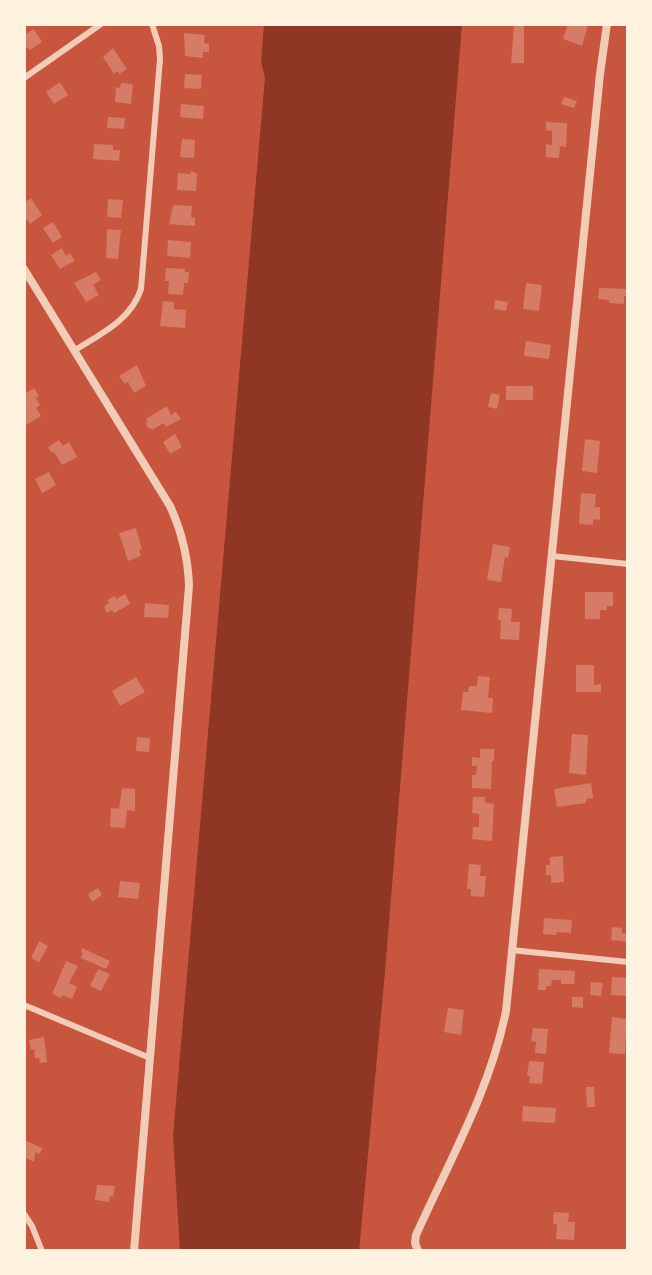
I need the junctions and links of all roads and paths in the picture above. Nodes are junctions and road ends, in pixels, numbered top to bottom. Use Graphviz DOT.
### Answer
graph roads {
  1 [pos="101,24"];
  2 [pos="152,24"];
  3 [pos="607,24"];
  4 [pos="24,78"];
  5 [pos="24,269"];
  6 [pos="75,350"];
  7 [pos="552,556"];
  8 [pos="628,564"];
  9 [pos="511,950"];
  10 [pos="628,962"];
  11 [pos="24,1005"];
  12 [pos="150,1058"];
  13 [pos="24,1214"];
  14 [pos="42,1251"];
  15 [pos="134,1251"];
  16 [pos="418,1251"];
  1 -- 4 [label="street"];
  2 -- 6 [label="street"];
  3 -- 7 [label="street"];
  5 -- 6 [label="street"];
  6 -- 12 [label="street"];
  7 -- 8 [label="street"];
  7 -- 9 [label="street"];
  9 -- 10 [label="street"];
  9 -- 16 [label="street"];
  11 -- 12 [label="street"];
  12 -- 15 [label="street"];
  13 -- 14 [label="street"];
}
